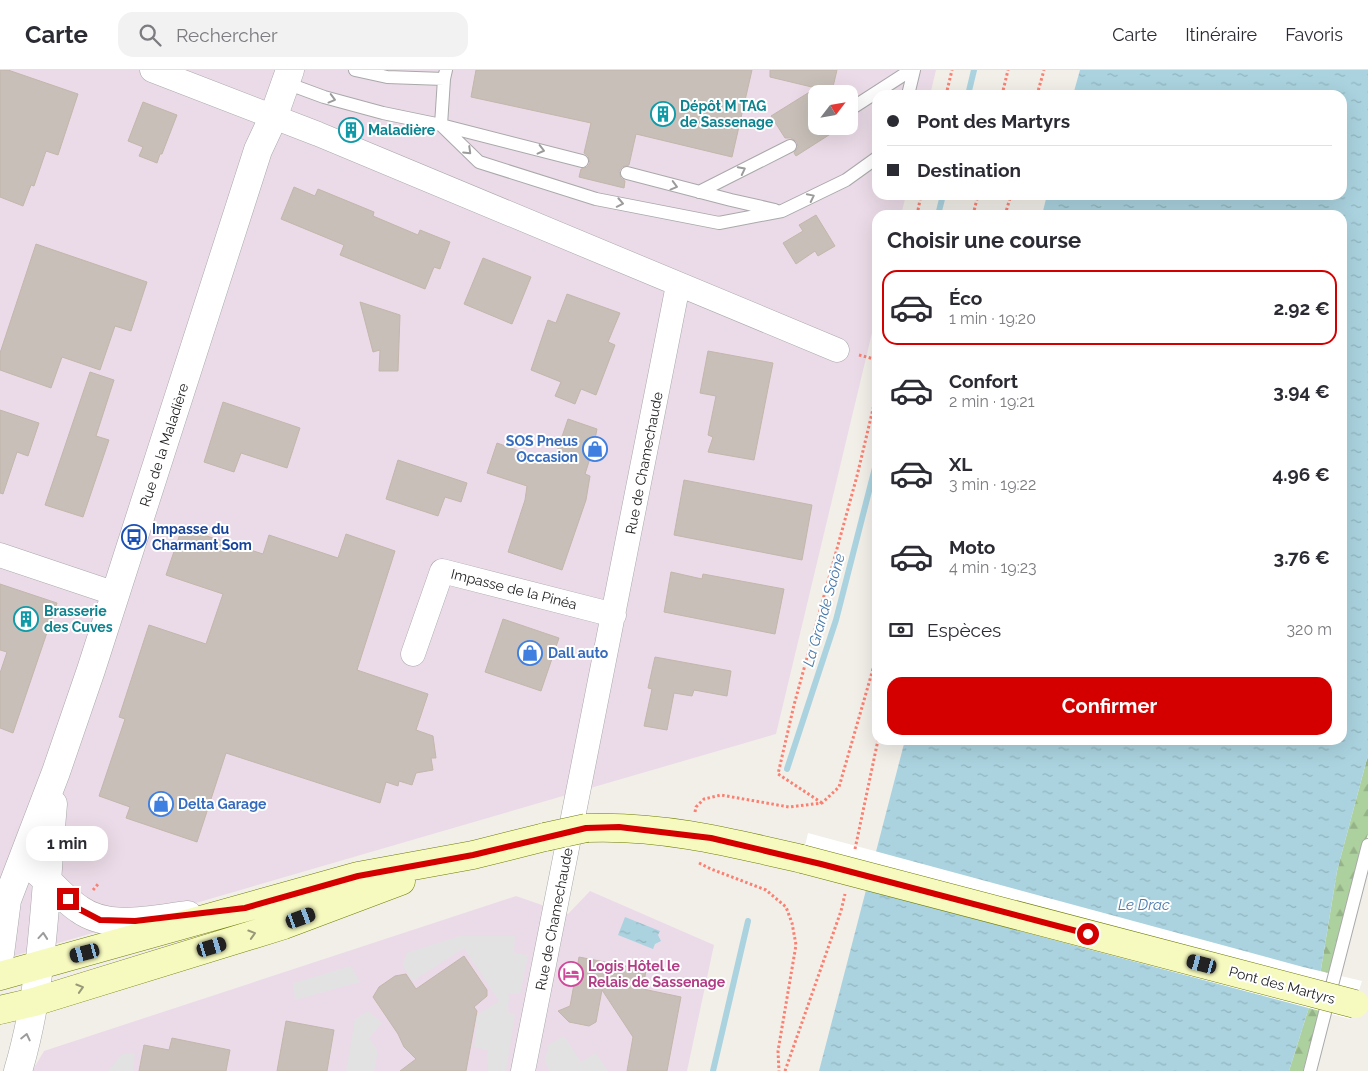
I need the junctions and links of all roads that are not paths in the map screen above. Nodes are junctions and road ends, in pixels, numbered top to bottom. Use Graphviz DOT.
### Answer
graph roads {
  1 [pos="152,70"];
  2 [pos="355,70"];
  3 [pos="912,70"];
  4 [pos="445,75"];
  5 [pos="288,77"];
  6 [pos="880,90"];
  7 [pos="909,90"];
  8 [pos="872,95"];
  9 [pos="858,104"];
  10 [pos="273,118"];
  11 [pos="441,125"];
  12 [pos="790,146"];
  13 [pos="582,161"];
  14 [pos="872,162"];
  15 [pos="627,173"];
  16 [pos="699,192"];
  17 [pos="782,211"];
  18 [pos="678,285"];
  19 [pos="837,350"];
  20 [pos="0,555"];
  21 [pos="116,594"];
  22 [pos="614,615"];
  23 [pos="413,654"];
  24 [pos="56,772"];
  25 [pos="1368,844"];
  26 [pos="473,855"];
  27 [pos="24,860"];
  28 [pos="47,880"];
  29 [pos="245,908"];
  30 [pos="0,954"];
  31 [pos="40,965"];
  32 [pos="0,976"];
  33 [pos="34,1002"];
  34 [pos="1364,1005"];
  35 [pos="0,1010"];
  36 [pos="18,1071"];
  37 [pos="524,1071"];
  38 [pos="1310,1071"];
  1 -- 10 [label="street"];
  2 -- 4 [label="lane"];
  3 -- 6 [label="lane"];
  3 -- 7 [label="lane"];
  4 -- 11 [label="lane"];
  5 -- 10 [label="street, Rue de la Maladière"];
  5 -- 11 [label="lane, one-way"];
  8 -- 9 [label="lane"];
  10 -- 18 [label="street"];
  10 -- 21 [label="street, Rue de la Maladière"];
  11 -- 13 [label="lane, one-way"];
  11 -- 17 [label="lane, one-way"];
  16 -- 12 [label="lane, one-way"];
  17 -- 14 [label="lane, one-way"];
  15 -- 16 [label="lane, one-way"];
  16 -- 17 [label="lane"];
  18 -- 19 [label="street"];
  18 -- 22 [label="street, Rue de Chamechaude"];
  20 -- 21 [label="street"];
  21 -- 24 [label="street, Rue de la Maladière"];
  22 -- 23 [label="street, Impasse de la Pinéa"];
  22 -- 37 [label="street, Rue de Chamechaude"];
  24 -- 27 [label="street, Rue de la Maladière"];
  24 -- 28 [label="street, Rue de la Maladière"];
  25 -- 38 [label="lane"];
  26 -- 29 [label="main road"];
  33 -- 26 [label="main road, one-way"];
  26 -- 34 [label="main road, Pont des Martyrs, bridge"];
  27 -- 28 [label="street"];
  27 -- 30 [label="street, Rue de la Maladière"];
  28 -- 29 [label="street"];
  31 -- 28 [label="street, Rue de la Maladière, one-way"];
  29 -- 31 [label="main road"];
  31 -- 32 [label="main road"];
  31 -- 33 [label="street, Rue de la Maladière"];
  33 -- 35 [label="main road"];
  36 -- 33 [label="street, Rue de la Maladière, one-way"];
}
